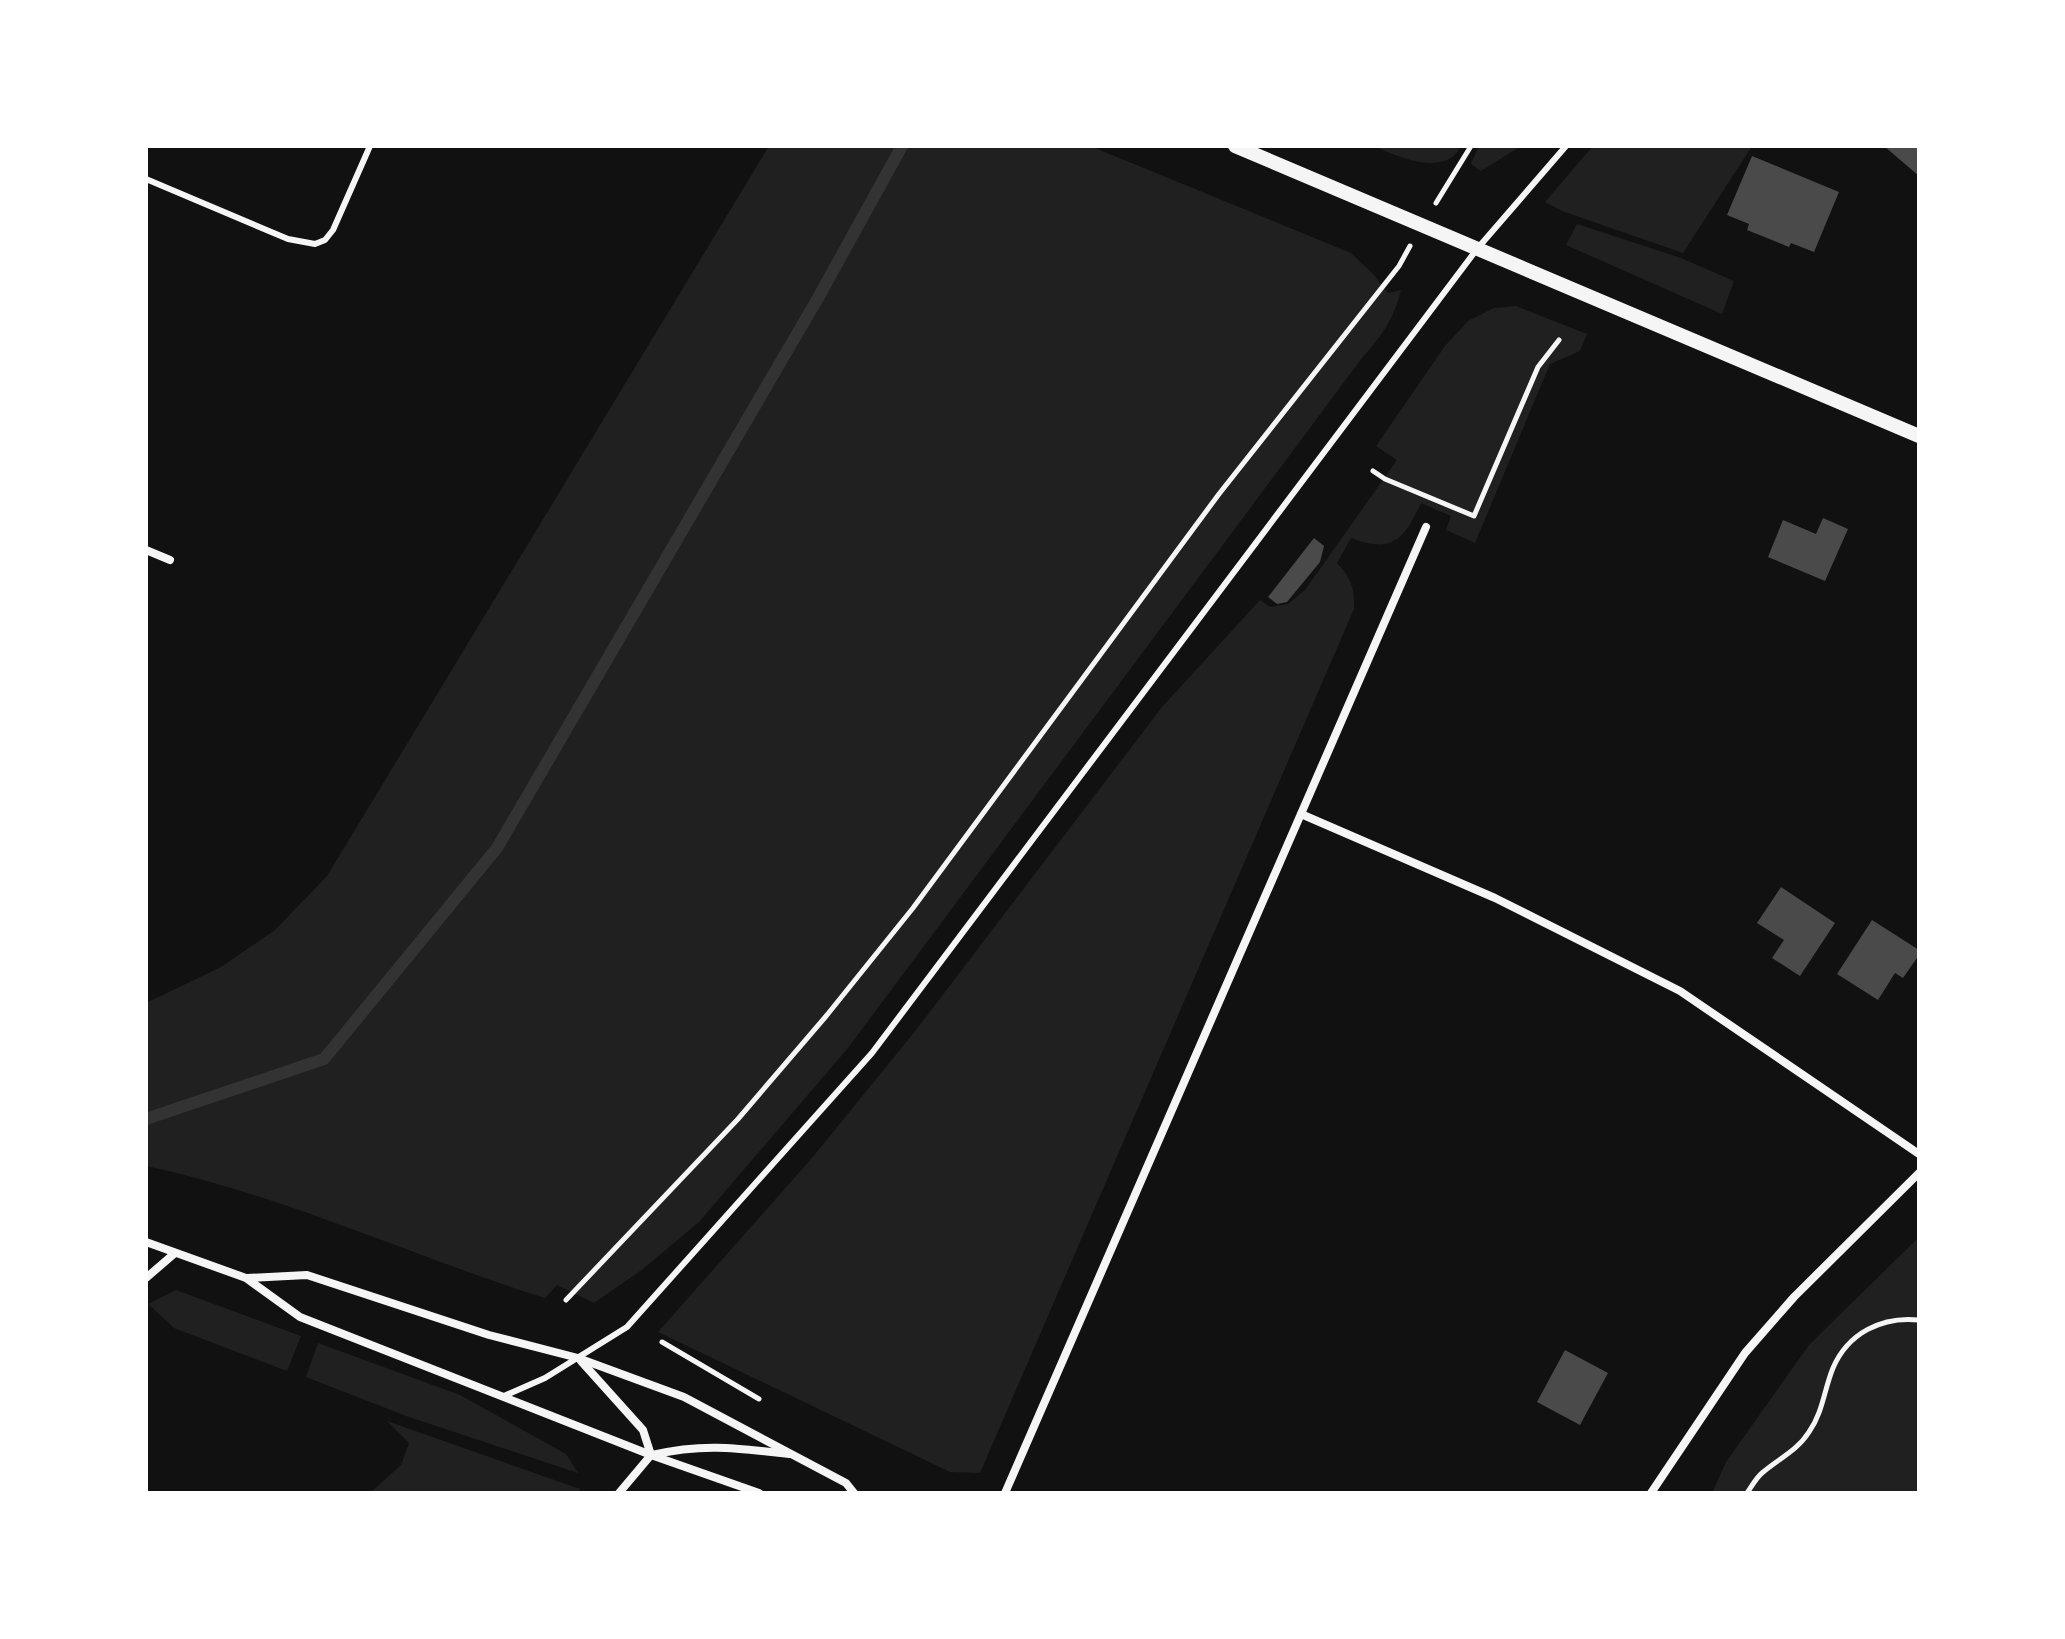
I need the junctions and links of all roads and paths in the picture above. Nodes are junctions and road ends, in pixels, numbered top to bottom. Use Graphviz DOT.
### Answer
graph roads {
  1 [pos="370,146"];
  2 [pos="1235,146"];
  3 [pos="1471,146"];
  4 [pos="1566,146"];
  5 [pos="146,179"];
  6 [pos="1448,183"];
  7 [pos="1477,249"];
  8 [pos="1399,266"];
  9 [pos="1559,340"];
  10 [pos="1919,436"];
  11 [pos="1373,471"];
  12 [pos="1426,527"];
  13 [pos="146,550"];
  14 [pos="170,560"];
  15 [pos="1301,814"];
  16 [pos="1919,1154"];
  17 [pos="1919,1173"];
  18 [pos="146,1242"];
  19 [pos="175,1253"];
  20 [pos="146,1278"];
  21 [pos="246,1278"];
  22 [pos="566,1300"];
  23 [pos="1919,1320"];
  24 [pos="662,1342"];
  25 [pos="578,1358"];
  26 [pos="504,1396"];
  27 [pos="759,1399"];
  28 [pos="651,1455"];
  29 [pos="793,1455"];
  30 [pos="619,1493"];
  31 [pos="759,1493"];
  32 [pos="854,1493"];
  33 [pos="1005,1493"];
  34 [pos="1651,1493"];
  35 [pos="1747,1493"];
  1 -- 5 [label="lane"];
  2 -- 7 [label="street"];
  3 -- 6 [label="path"];
  4 -- 7 [label="lane"];
  7 -- 10 [label="street"];
  7 -- 25 [label="lane"];
  8 -- 22 [label="path"];
  9 -- 11 [label="path"];
  12 -- 15 [label="street"];
  13 -- 14 [label="street"];
  15 -- 16 [label="street"];
  15 -- 33 [label="street"];
  17 -- 34 [label="street"];
  18 -- 19 [label="street"];
  19 -- 20 [label="street"];
  19 -- 21 [label="street"];
  21 -- 25 [label="street"];
  21 -- 26 [label="street"];
  23 -- 35 [label="path"];
  24 -- 27 [label="path"];
  25 -- 26 [label="lane"];
  25 -- 28 [label="street"];
  25 -- 29 [label="street"];
  26 -- 28 [label="street"];
  28 -- 29 [label="street"];
  28 -- 30 [label="street"];
  28 -- 31 [label="street"];
  29 -- 32 [label="street"];
}
